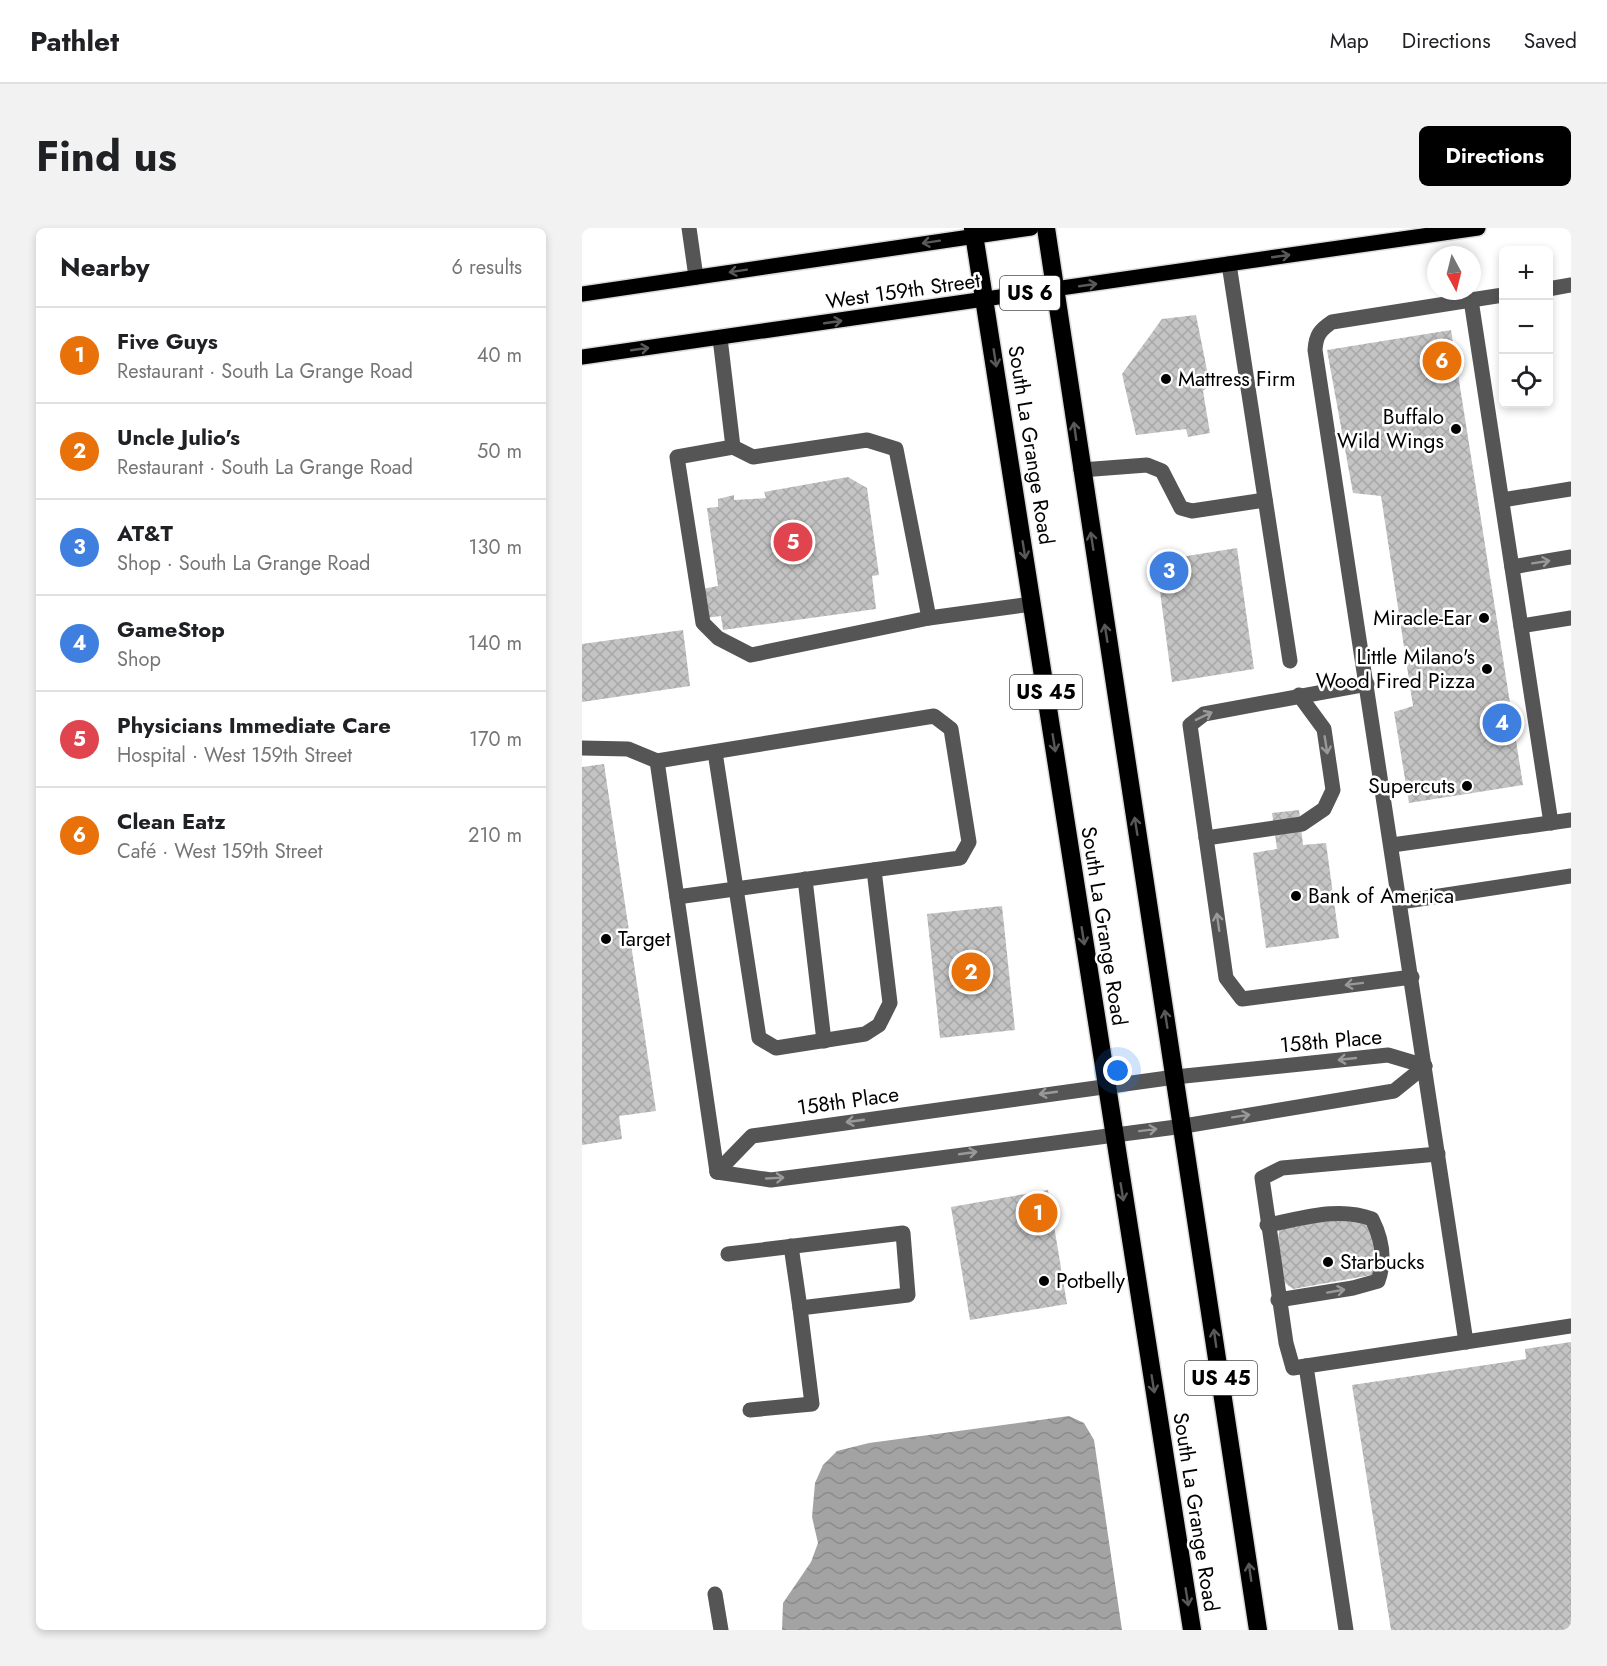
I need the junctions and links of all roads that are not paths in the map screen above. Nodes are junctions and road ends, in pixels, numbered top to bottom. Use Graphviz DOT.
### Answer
graph roads {
  1 [pos="688,228"];
  2 [pos="1030,228"];
  3 [pos="1046,228"];
  4 [pos="1478,228"];
  5 [pos="974,232"];
  6 [pos="1229,264"];
  7 [pos="696,277"];
  8 [pos="1571,285"];
  9 [pos="1553,288"];
  10 [pos="1055,290"];
  11 [pos="582,294"];
  12 [pos="1499,296"];
  13 [pos="1481,298"];
  14 [pos="986,300"];
  15 [pos="1471,300"];
  16 [pos="720,338"];
  17 [pos="582,357"];
  18 [pos="733,447"];
  19 [pos="1081,470"];
  20 [pos="1571,489"];
  21 [pos="1265,500"];
  22 [pos="1502,500"];
  23 [pos="1571,557"];
  24 [pos="1512,567"];
  25 [pos="1032,604"];
  26 [pos="929,618"];
  27 [pos="1571,618"];
  28 [pos="1521,626"];
  29 [pos="1290,661"];
  30 [pos="1367,684"];
  31 [pos="1299,695"];
  32 [pos="582,748"];
  33 [pos="715,752"];
  34 [pos="657,761"];
  35 [pos="1571,820"];
  36 [pos="1551,823"];
  37 [pos="1206,838"];
  38 [pos="1392,845"];
  39 [pos="874,870"];
  40 [pos="1571,876"];
  41 [pos="805,879"];
  42 [pos="736,889"];
  43 [pos="677,897"];
  44 [pos="1400,902"];
  45 [pos="1412,977"];
  46 [pos="824,1041"];
  47 [pos="1425,1066"];
  48 [pos="1175,1077"];
  49 [pos="1106,1085"];
  50 [pos="1184,1126"];
  51 [pos="1113,1134"];
  52 [pos="1438,1154"];
  53 [pos="717,1172"];
  54 [pos="1267,1226"];
  55 [pos="791,1246"];
  56 [pos="728,1254"];
  57 [pos="1278,1300"];
  58 [pos="800,1308"];
  59 [pos="1571,1326"];
  60 [pos="1466,1342"];
  61 [pos="1306,1366"];
  62 [pos="750,1410"];
  63 [pos="715,1594"];
  64 [pos="721,1630"];
  65 [pos="1192,1630"];
  66 [pos="1258,1630"];
  67 [pos="1347,1630"];
  1 -- 7 [label="lane"];
  2 -- 5 [label="main road, West 159th Street"];
  3 -- 10 [label="highway, South La Grange Road / US 45"];
  6 -- 4 [label="main road, West 159th Street / US 6, one-way"];
  5 -- 7 [label="main road, West 159th Street, one-way"];
  5 -- 14 [label="highway, South La Grange Road / US 45"];
  10 -- 6 [label="main road, West 159th Street / US 6, one-way"];
  6 -- 21 [label="lane"];
  7 -- 11 [label="main road, West 159th Street"];
  8 -- 9 [label="lane"];
  10 -- 14 [label="main road, West 159th Street / US 6"];
  19 -- 10 [label="highway, South La Grange Road / US 45, one-way"];
  12 -- 13 [label="lane"];
  16 -- 14 [label="main road, West 159th Street / US 6, one-way"];
  14 -- 25 [label="highway, South La Grange Road / US 45, one-way"];
  15 -- 22 [label="lane"];
  15 -- 30 [label="lane"];
  17 -- 16 [label="main road, West 159th Street / US 6, one-way"];
  16 -- 18 [label="lane"];
  18 -- 26 [label="lane"];
  18 -- 26 [label="lane"];
  19 -- 21 [label="lane"];
  48 -- 19 [label="highway, South La Grange Road / US 45, one-way"];
  20 -- 22 [label="lane"];
  21 -- 29 [label="lane"];
  22 -- 24 [label="lane"];
  24 -- 23 [label="lane, one-way"];
  24 -- 28 [label="lane"];
  25 -- 26 [label="lane"];
  25 -- 49 [label="highway, South La Grange Road / US 45, one-way"];
  27 -- 28 [label="lane"];
  28 -- 36 [label="lane"];
  30 -- 31 [label="lane"];
  30 -- 38 [label="lane"];
  37 -- 31 [label="lane, one-way"];
  31 -- 37 [label="lane, one-way"];
  32 -- 34 [label="lane"];
  33 -- 34 [label="lane"];
  33 -- 39 [label="lane"];
  33 -- 42 [label="lane"];
  34 -- 43 [label="lane"];
  35 -- 36 [label="lane"];
  36 -- 38 [label="lane"];
  45 -- 37 [label="lane, one-way"];
  38 -- 44 [label="lane"];
  39 -- 41 [label="lane"];
  39 -- 46 [label="lane"];
  40 -- 44 [label="lane"];
  41 -- 42 [label="lane"];
  41 -- 46 [label="lane"];
  42 -- 43 [label="lane"];
  42 -- 46 [label="lane"];
  43 -- 53 [label="lane"];
  44 -- 45 [label="lane"];
  45 -- 47 [label="lane"];
  47 -- 48 [label="lane, 158th Place, one-way"];
  50 -- 47 [label="lane, one-way"];
  47 -- 52 [label="lane"];
  48 -- 49 [label="lane, 158th Place"];
  48 -- 50 [label="highway, South La Grange Road / US 45"];
  49 -- 51 [label="highway, South La Grange Road / US 45"];
  49 -- 53 [label="lane, 158th Place, one-way"];
  51 -- 50 [label="lane, one-way"];
  66 -- 50 [label="highway, South La Grange Road / US 45, one-way"];
  53 -- 51 [label="lane, one-way"];
  51 -- 65 [label="highway, South La Grange Road / US 45, one-way"];
  52 -- 54 [label="lane"];
  52 -- 60 [label="lane"];
  54 -- 57 [label="lane"];
  57 -- 54 [label="lane, one-way"];
  55 -- 56 [label="lane"];
  55 -- 58 [label="lane"];
  55 -- 58 [label="lane"];
  57 -- 61 [label="lane"];
  58 -- 62 [label="lane"];
  59 -- 60 [label="lane"];
  60 -- 61 [label="lane"];
  61 -- 67 [label="lane"];
  63 -- 64 [label="lane"];
}
